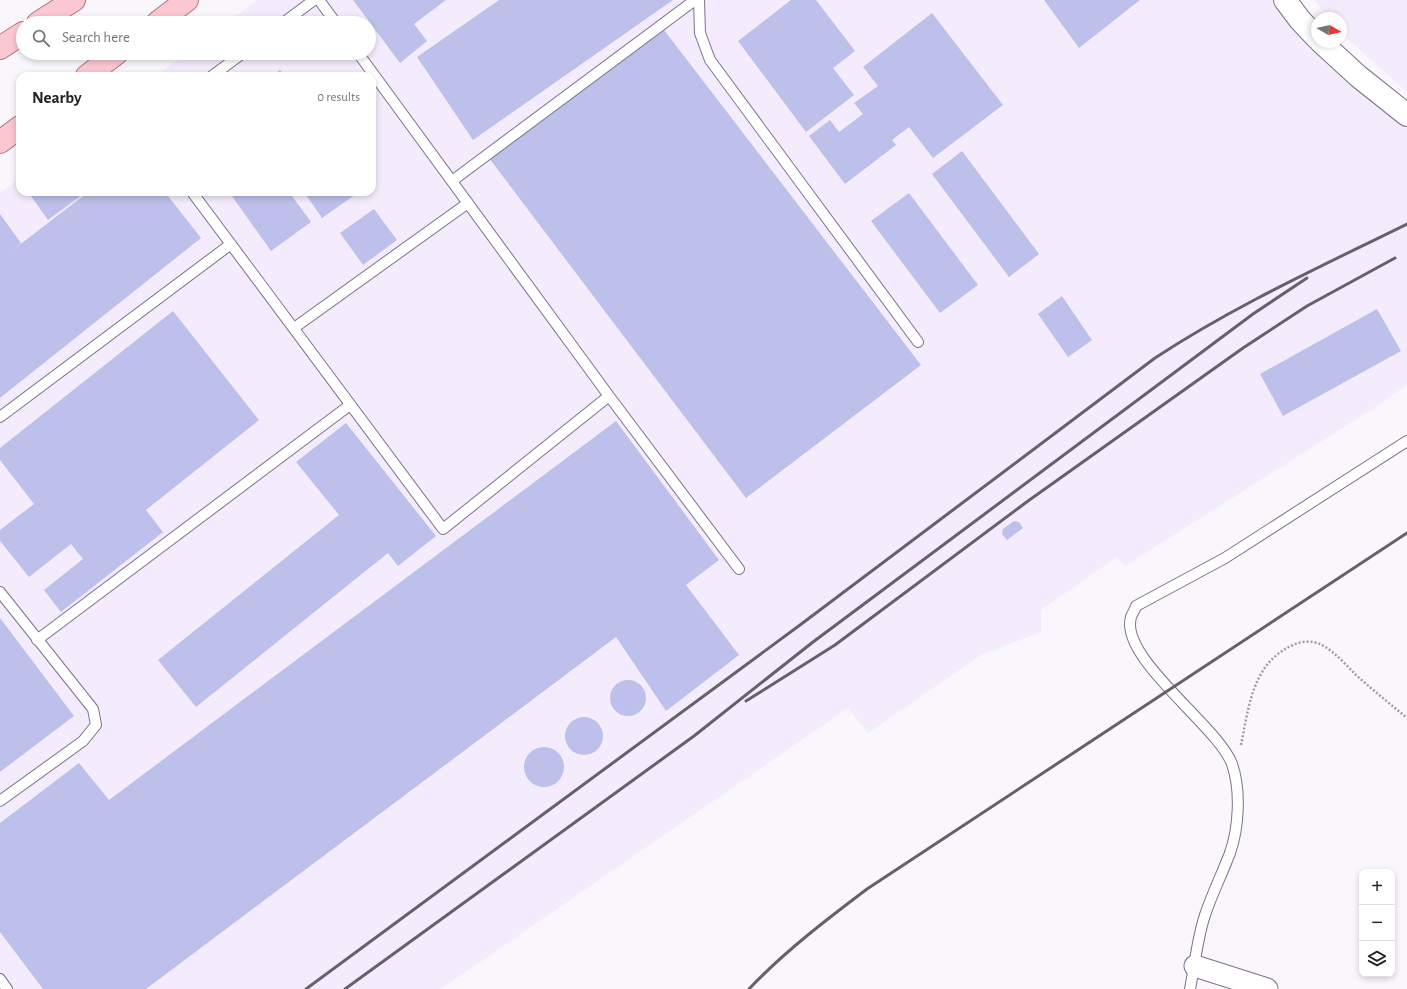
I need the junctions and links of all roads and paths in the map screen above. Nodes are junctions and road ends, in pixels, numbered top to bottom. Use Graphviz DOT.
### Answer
graph roads {
  1 [pos="74,0"];
  2 [pos="188,0"];
  3 [pos="314,0"];
  4 [pos="319,0"];
  5 [pos="695,0"];
  6 [pos="699,0"];
  7 [pos="1285,0"];
  8 [pos="49,16"];
  9 [pos="166,16"];
  10 [pos="292,16"];
  11 [pos="331,16"];
  12 [pos="1311,32"];
  13 [pos="16,38"];
  14 [pos="0,48"];
  15 [pos="1328,48"];
  16 [pos="108,60"];
  17 [pos="234,60"];
  18 [pos="363,60"];
  19 [pos="92,72"];
  20 [pos="217,72"];
  21 [pos="372,72"];
  22 [pos="376,78"];
  23 [pos="1407,115"];
  24 [pos="16,130"];
  25 [pos="0,142"];
  26 [pos="452,181"];
  27 [pos="195,196"];
  28 [pos="468,204"];
  29 [pos="231,244"];
  30 [pos="294,328"];
  31 [pos="918,342"];
  32 [pos="609,396"];
  33 [pos="350,405"];
  34 [pos="0,418"];
  35 [pos="1407,441"];
  36 [pos="739,569"];
  37 [pos="0,592"];
  38 [pos="37,640"];
  39 [pos="1407,718"];
  40 [pos="1235,775"];
  41 [pos="0,802"];
  42 [pos="1195,966"];
  43 [pos="0,979"];
  44 [pos="7,989"];
  45 [pos="1190,989"];
  46 [pos="1267,989"];
  1 -- 8 [label="main road"];
  2 -- 9 [label="main road"];
  3 -- 10 [label="lane"];
  4 -- 11 [label="lane"];
  5 -- 26 [label="lane"];
  6 -- 31 [label="lane"];
  7 -- 12 [label="main road"];
  13 -- 14 [label="main road"];
  15 -- 23 [label="main road"];
  16 -- 19 [label="main road"];
  17 -- 20 [label="lane"];
  18 -- 21 [label="lane"];
  22 -- 26 [label="lane"];
  24 -- 25 [label="main road"];
  26 -- 28 [label="lane"];
  27 -- 29 [label="lane"];
  28 -- 30 [label="lane"];
  28 -- 32 [label="lane"];
  29 -- 30 [label="lane"];
  29 -- 34 [label="lane"];
  30 -- 33 [label="lane"];
  32 -- 33 [label="lane"];
  32 -- 36 [label="lane"];
  33 -- 38 [label="lane"];
  35 -- 40 [label="lane"];
  37 -- 38 [label="lane"];
  38 -- 41 [label="lane"];
  39 -- 40 [label="path"];
  40 -- 42 [label="lane"];
  42 -- 45 [label="lane"];
  42 -- 46 [label="street"];
  43 -- 44 [label="lane"];
}
